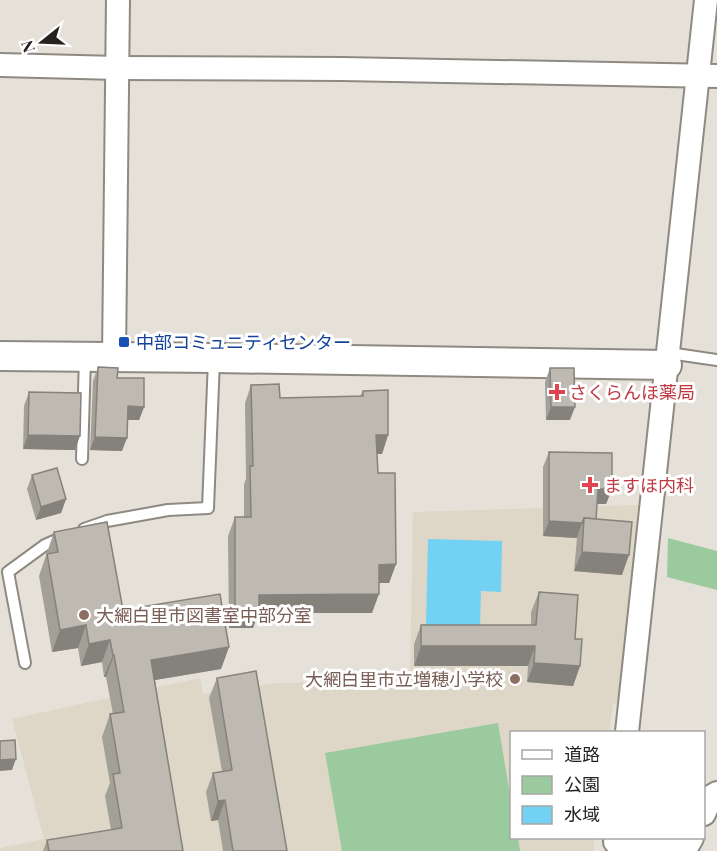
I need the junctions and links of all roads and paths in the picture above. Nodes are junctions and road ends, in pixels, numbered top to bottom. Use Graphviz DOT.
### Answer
graph roads {
  1 [pos="118,0"];
  2 [pos="706,0"];
  3 [pos="0,65"];
  4 [pos="118,68"];
  5 [pos="708,76"];
  6 [pos="0,356"];
  7 [pos="85,356"];
  8 [pos="114,357"];
  9 [pos="214,358"];
  10 [pos="668,359"];
  11 [pos="717,360"];
  12 [pos="82,459"];
  13 [pos="26,663"];
  14 [pos="627,731"];
  15 [pos="717,793"];
  16 [pos="705,811"];
  17 [pos="691,839"];
  18 [pos="615,844"];
  1 -- 4 [label="street"];
  2 -- 5 [label="street"];
  3 -- 4 [label="street"];
  4 -- 5 [label="street"];
  4 -- 8 [label="street"];
  5 -- 10 [label="street"];
  6 -- 7 [label="street"];
  7 -- 8 [label="street"];
  7 -- 12 [label="lane"];
  8 -- 9 [label="street"];
  9 -- 10 [label="street"];
  9 -- 13 [label="lane"];
  10 -- 11 [label="lane"];
  10 -- 14 [label="street"];
  15 -- 16 [label="street"];
  17 -- 18 [label="street"];
}
